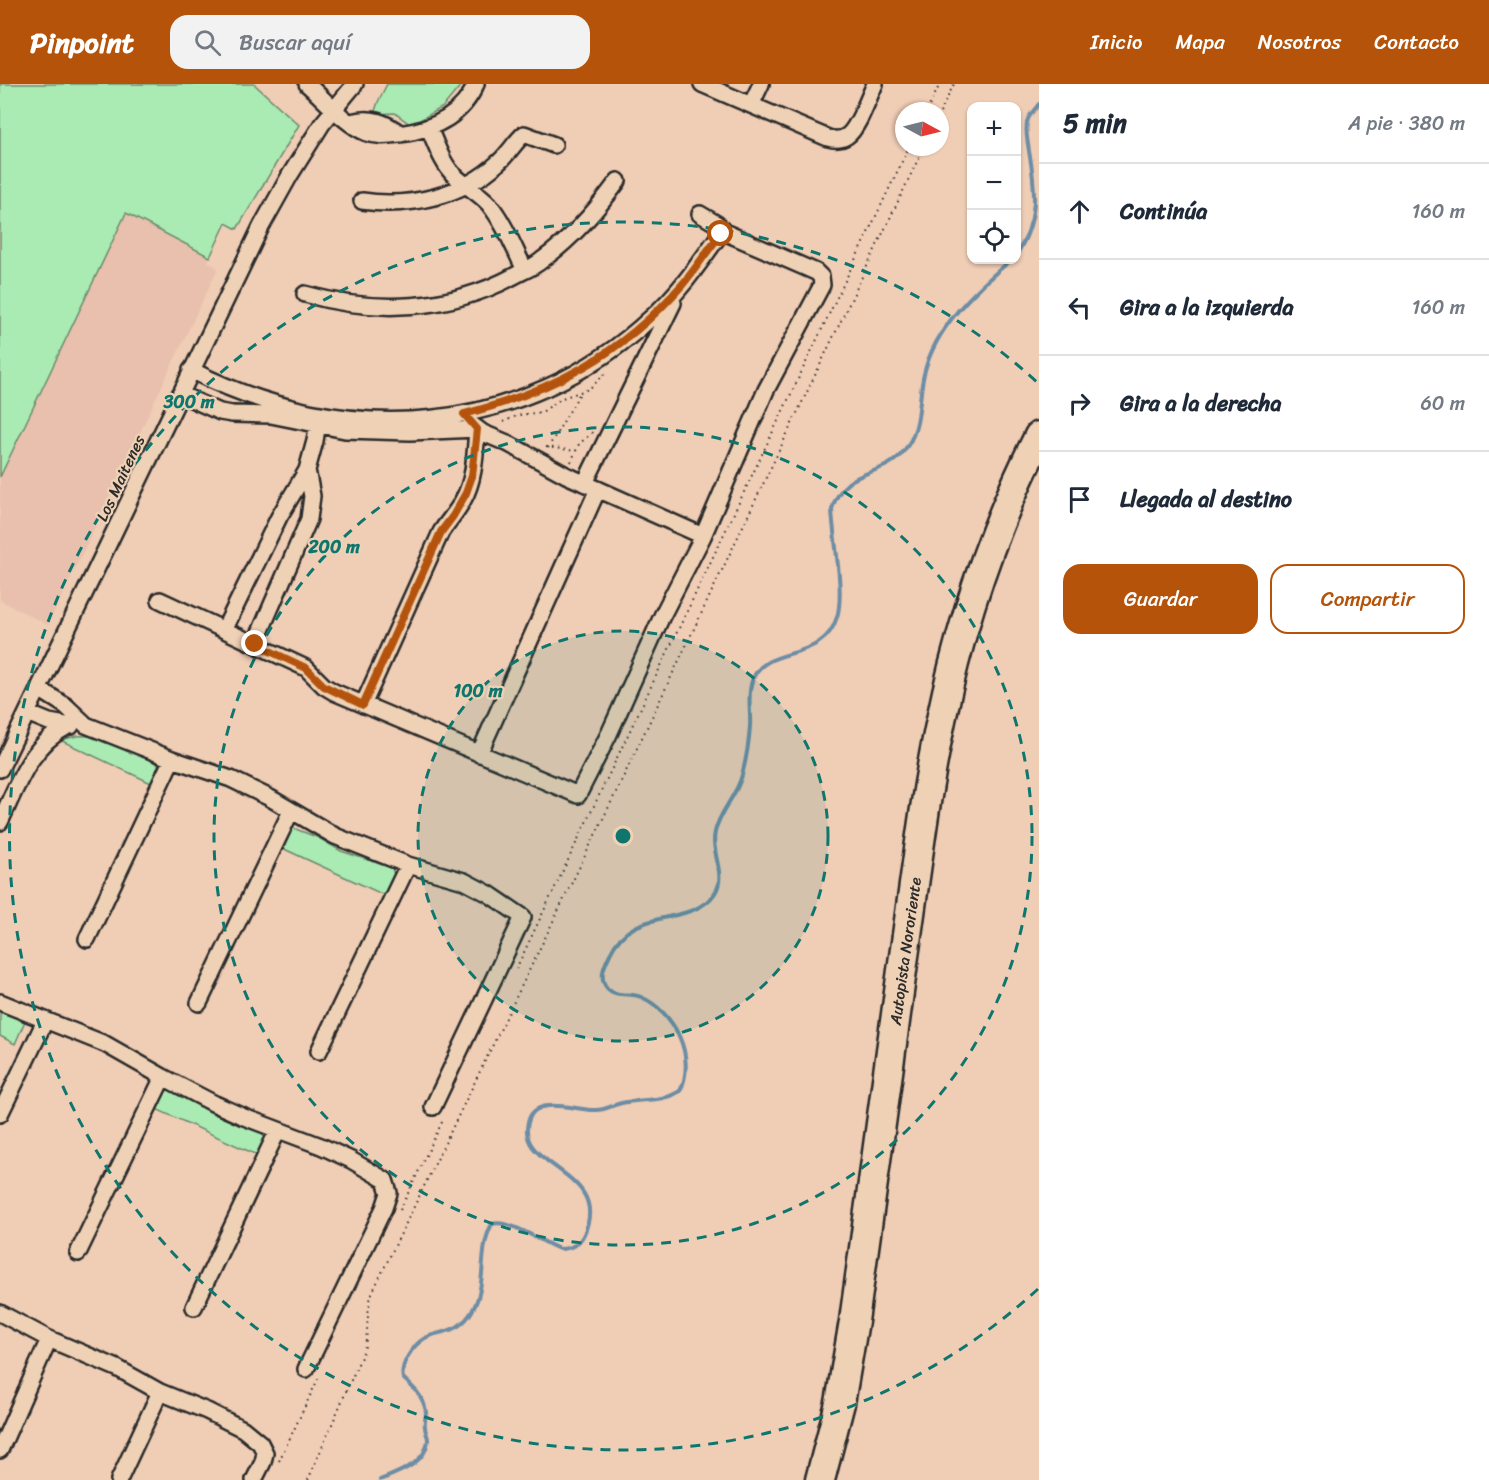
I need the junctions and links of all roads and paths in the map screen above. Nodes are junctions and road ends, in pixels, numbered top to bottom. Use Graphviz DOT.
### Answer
graph roads {
  1 [pos="307,84"];
  2 [pos="355,84"];
  3 [pos="476,84"];
  4 [pos="702,84"];
  5 [pos="761,84"];
  6 [pos="875,84"];
  7 [pos="940,84"];
  8 [pos="954,84"];
  9 [pos="931,102"];
  10 [pos="945,102"];
  11 [pos="751,105"];
  12 [pos="335,109"];
  13 [pos="429,128"];
  14 [pos="554,145"];
  15 [pos="905,156"];
  16 [pos="920,156"];
  17 [pos="618,181"];
  18 [pos="467,185"];
  19 [pos="362,201"];
  20 [pos="700,214"];
  21 [pos="724,232"];
  22 [pos="525,270"];
  23 [pos="683,284"];
  24 [pos="305,294"];
  25 [pos="643,325"];
  26 [pos="653,340"];
  27 [pos="609,369"];
  28 [pos="192,370"];
  29 [pos="581,392"];
  30 [pos="180,394"];
  31 [pos="498,405"];
  32 [pos="464,414"];
  33 [pos="319,420"];
  34 [pos="503,422"];
  35 [pos="477,429"];
  36 [pos="595,430"];
  37 [pos="1039,436"];
  38 [pos="501,440"];
  39 [pos="540,444"];
  40 [pos="548,448"];
  41 [pos="576,451"];
  42 [pos="307,470"];
  43 [pos="566,475"];
  44 [pos="1039,477"];
  45 [pos="591,486"];
  46 [pos="703,536"];
  47 [pos="160,600"];
  48 [pos="224,630"];
  49 [pos="255,644"];
  50 [pos="39,689"];
  51 [pos="363,705"];
  52 [pos="27,713"];
  53 [pos="86,725"];
  54 [pos="68,726"];
  55 [pos="479,754"];
  56 [pos="172,759"];
  57 [pos="0,769"];
  58 [pos="291,811"];
  59 [pos="0,822"];
  60 [pos="408,865"];
  61 [pos="87,939"];
  62 [pos="512,976"];
  63 [pos="0,1002"];
  64 [pos="199,1003"];
  65 [pos="45,1021"];
  66 [pos="319,1051"];
  67 [pos="162,1077"];
  68 [pos="439,1111"];
  69 [pos="0,1114"];
  70 [pos="278,1130"];
  71 [pos="399,1211"];
  72 [pos="78,1253"];
  73 [pos="194,1307"];
  74 [pos="0,1313"];
  75 [pos="49,1339"];
  76 [pos="306,1368"];
  77 [pos="322,1371"];
  78 [pos="160,1392"];
  79 [pos="0,1450"];
  80 [pos="278,1462"];
  81 [pos="119,1480"];
  82 [pos="254,1480"];
  83 [pos="308,1480"];
  84 [pos="820,1480"];
  85 [pos="840,1480"];
  1 -- 12 [label="street"];
  2 -- 12 [label="street, Los Maitenes"];
  3 -- 13 [label="street"];
  4 -- 11 [label="street"];
  5 -- 11 [label="street"];
  6 -- 11 [label="street"];
  7 -- 9 [label="path"];
  8 -- 10 [label="path"];
  12 -- 13 [label="street"];
  12 -- 28 [label="street, Los Maitenes"];
  13 -- 18 [label="street"];
  14 -- 18 [label="street"];
  15 -- 62 [label="path"];
  16 -- 83 [label="path"];
  17 -- 22 [label="street"];
  18 -- 19 [label="street"];
  18 -- 22 [label="street"];
  20 -- 21 [label="street"];
  21 -- 23 [label="street"];
  21 -- 46 [label="street"];
  22 -- 24 [label="street"];
  23 -- 25 [label="street"];
  23 -- 26 [label="street"];
  25 -- 26 [label="street"];
  25 -- 31 [label="street"];
  26 -- 45 [label="street"];
  27 -- 29 [label="path"];
  28 -- 30 [label="street, Los Maitenes"];
  28 -- 33 [label="street"];
  29 -- 34 [label="path"];
  29 -- 40 [label="path"];
  30 -- 33 [label="street"];
  30 -- 50 [label="street, Los Maitenes"];
  31 -- 32 [label="street"];
  31 -- 34 [label="path"];
  32 -- 33 [label="street"];
  32 -- 35 [label="street"];
  33 -- 35 [label="street"];
  33 -- 42 [label="street"];
  34 -- 38 [label="path"];
  35 -- 38 [label="street"];
  35 -- 51 [label="street"];
  36 -- 41 [label="path"];
  37 -- 84 [label="highway, Autopista Nororiente"];
  38 -- 43 [label="street"];
  39 -- 40 [label="path"];
  40 -- 41 [label="path"];
  41 -- 43 [label="path"];
  42 -- 48 [label="street"];
  42 -- 49 [label="street"];
  43 -- 45 [label="street"];
  44 -- 85 [label="highway, Autopista Nororiente"];
  45 -- 46 [label="street"];
  45 -- 55 [label="street"];
  46 -- 55 [label="street"];
  47 -- 48 [label="street"];
  48 -- 49 [label="street"];
  49 -- 51 [label="street"];
  50 -- 52 [label="street, Los Maitenes"];
  50 -- 53 [label="street"];
  51 -- 55 [label="street"];
  52 -- 54 [label="street"];
  52 -- 57 [label="street, Los Maitenes"];
  53 -- 54 [label="street"];
  53 -- 56 [label="street"];
  54 -- 59 [label="street"];
  56 -- 58 [label="street"];
  56 -- 61 [label="street"];
  58 -- 60 [label="street"];
  58 -- 64 [label="street"];
  60 -- 66 [label="street"];
  60 -- 68 [label="street"];
  63 -- 65 [label="street"];
  65 -- 67 [label="street"];
  65 -- 69 [label="street"];
  67 -- 70 [label="street"];
  67 -- 72 [label="street"];
  68 -- 71 [label="path"];
  70 -- 73 [label="street"];
  70 -- 76 [label="street"];
  74 -- 75 [label="street"];
  75 -- 78 [label="street"];
  75 -- 79 [label="street"];
  77 -- 80 [label="path"];
  78 -- 81 [label="street"];
  78 -- 82 [label="street"];
}
